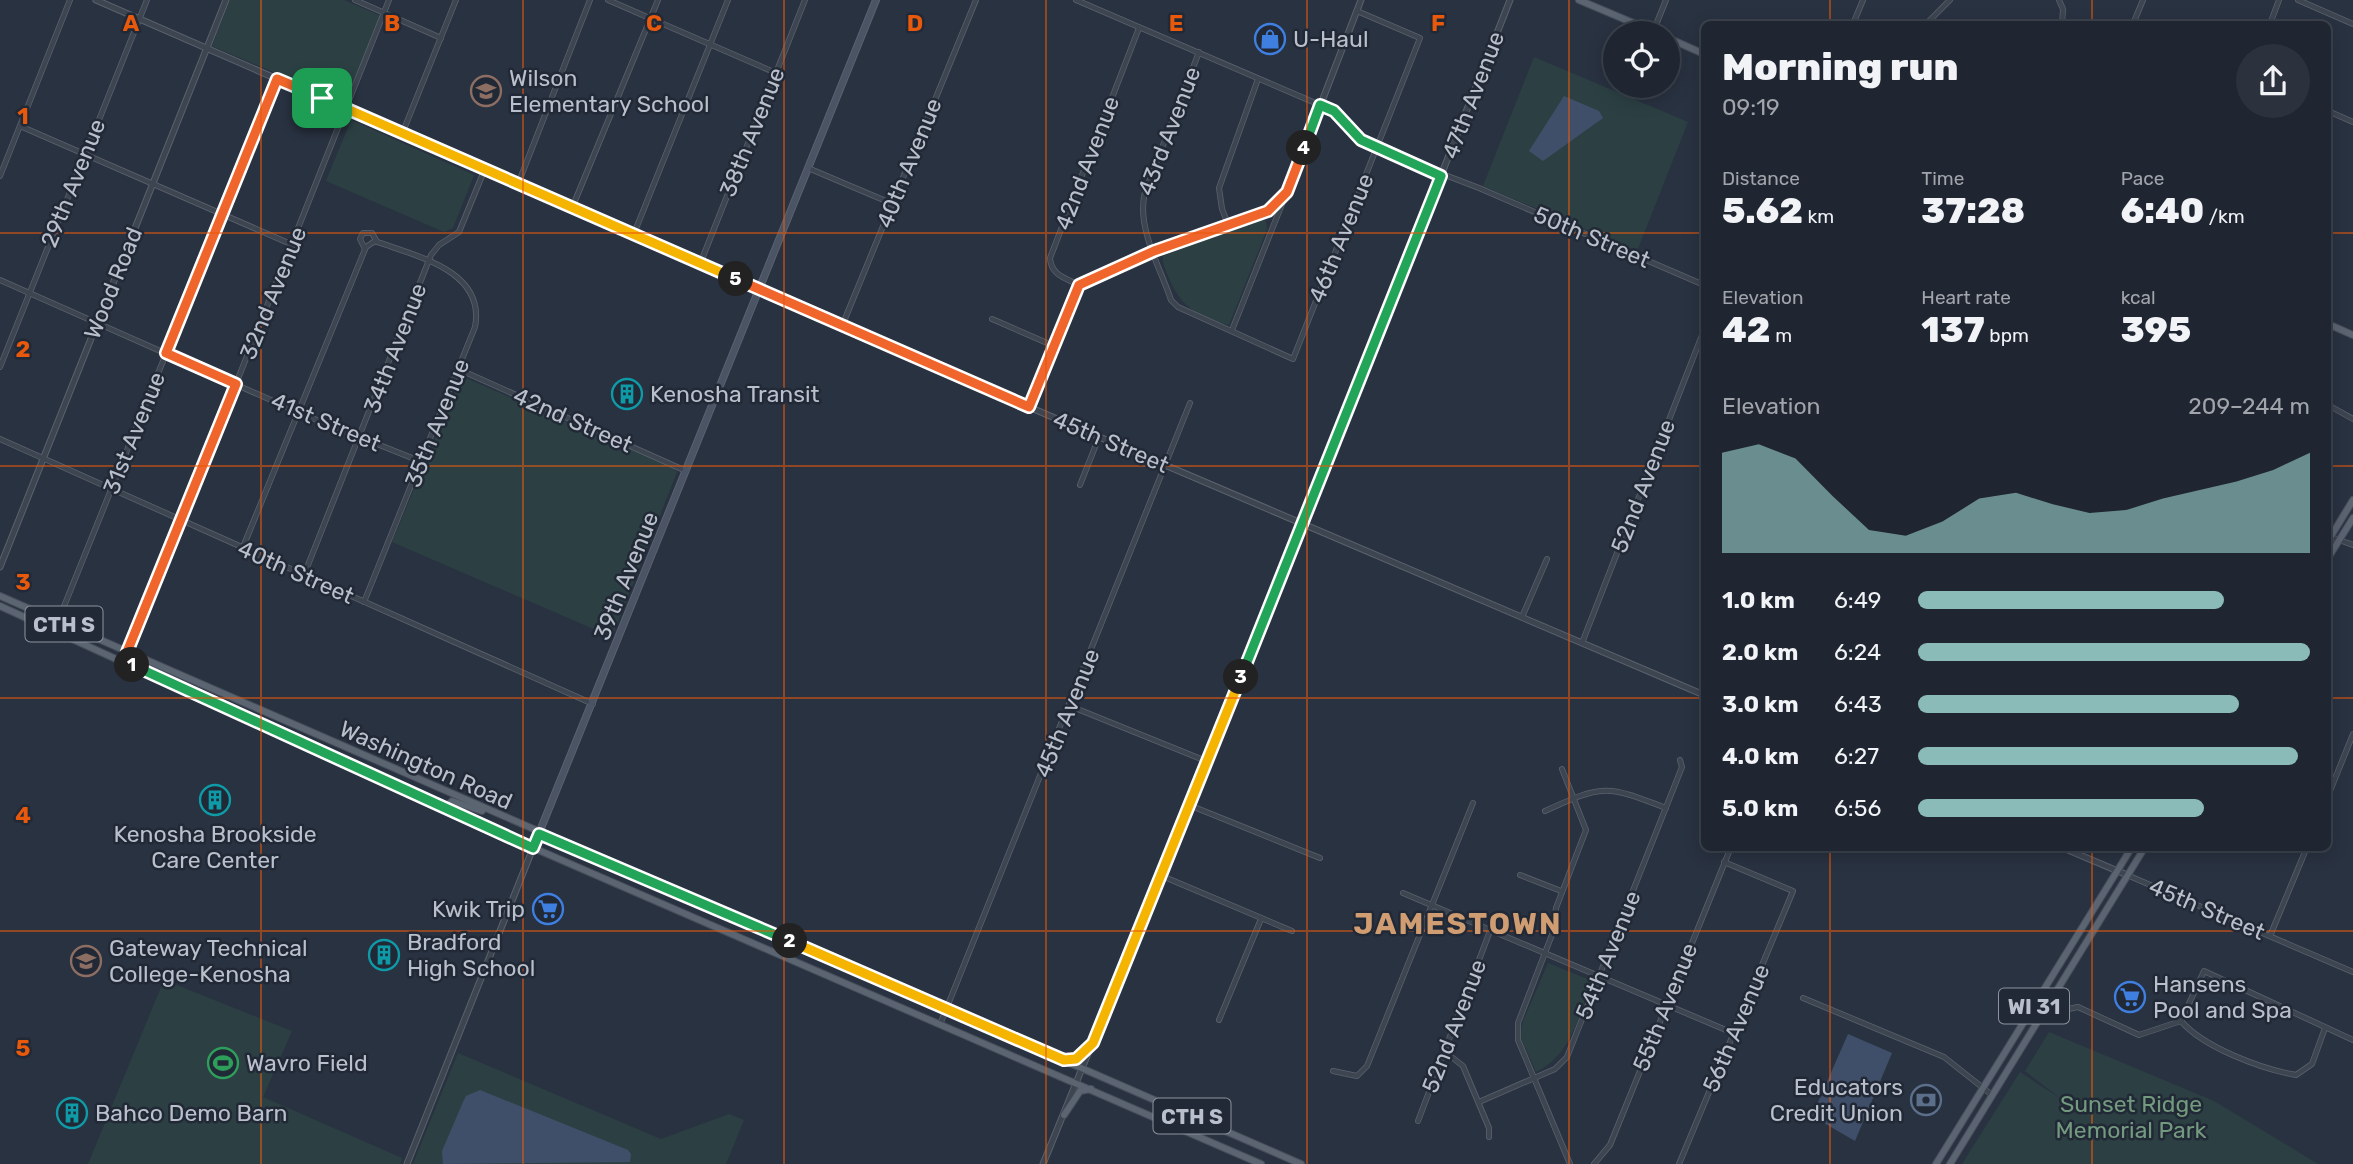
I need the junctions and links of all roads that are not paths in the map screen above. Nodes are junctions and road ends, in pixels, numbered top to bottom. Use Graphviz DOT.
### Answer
graph roads {
  1 [pos="70,0"];
  2 [pos="96,0"];
  3 [pos="147,0"];
  4 [pos="226,0"];
  5 [pos="355,0"];
  6 [pos="389,0"];
  7 [pos="456,0"];
  8 [pos="590,0"];
  9 [pos="608,0"];
  10 [pos="658,0"];
  11 [pos="728,0"];
  12 [pos="805,0"];
  13 [pos="876,0"];
  14 [pos="976,0"];
  15 [pos="1076,0"];
  16 [pos="1361,0"];
  17 [pos="1510,0"];
  18 [pos="1666,0"];
  19 [pos="1863,0"];
  20 [pos="1950,0"];
  21 [pos="2059,0"];
  22 [pos="2143,0"];
  23 [pos="2279,0"];
  24 [pos="2298,0"];
  25 [pos="1583,1"];
  26 [pos="1357,11"];
  27 [pos="384,13"];
  28 [pos="650,19"];
  29 [pos="139,20"];
  30 [pos="1627,21"];
  31 [pos="1658,21"];
  32 [pos="1854,21"];
  33 [pos="1929,21"];
  34 [pos="2062,21"];
  35 [pos="2134,21"];
  36 [pos="2271,21"];
  37 [pos="2353,23"];
  38 [pos="1139,28"];
  39 [pos="441,38"];
  40 [pos="1680,43"];
  41 [pos="710,44"];
  42 [pos="206,49"];
  43 [pos="1199,52"];
  44 [pos="1701,53"];
  45 [pos="776,73"];
  46 [pos="277,79"];
  47 [pos="1258,79"];
  48 [pos="1320,105"];
  49 [pos="346,110"];
  50 [pos="2331,112"];
  51 [pos="2353,122"];
  52 [pos="20,126"];
  53 [pos="401,135"];
  54 [pos="1377,149"];
  55 [pos="85,155"];
  56 [pos="808,168"];
  57 [pos="484,171"];
  58 [pos="0,176"];
  59 [pos="1441,176"];
  60 [pos="153,184"];
  61 [pos="517,185"];
  62 [pos="1287,192"];
  63 [pos="893,204"];
  64 [pos="572,209"];
  65 [pos="222,215"];
  66 [pos="1228,224"];
  67 [pos="633,236"];
  68 [pos="377,242"];
  69 [pos="293,245"];
  70 [pos="365,249"];
  71 [pos="1154,251"];
  72 [pos="428,263"];
  73 [pos="700,264"];
  74 [pos="0,279"];
  75 [pos="1701,284"];
  76 [pos="1079,285"];
  77 [pos="760,290"];
  78 [pos="30,293"];
  79 [pos="992,319"];
  80 [pos="96,323"];
  81 [pos="2331,325"];
  82 [pos="842,326"];
  83 [pos="1232,330"];
  84 [pos="2353,334"];
  85 [pos="1701,338"];
  86 [pos="1054,346"];
  87 [pos="166,353"];
  88 [pos="1293,359"];
  89 [pos="0,367"];
  90 [pos="458,369"];
  91 [pos="236,384"];
  92 [pos="1190,403"];
  93 [pos="1029,407"];
  94 [pos="2331,407"];
  95 [pos="298,412"];
  96 [pos="2353,419"];
  97 [pos="1099,437"];
  98 [pos="360,438"];
  99 [pos="0,439"];
  100 [pos="44,458"];
  101 [pos="422,462"];
  102 [pos="1164,465"];
  103 [pos="687,471"];
  104 [pos="1080,485"];
  105 [pos="111,490"];
  106 [pos="2353,500"];
  107 [pos="2353,518"];
  108 [pos="181,520"];
  109 [pos="1304,524"];
  110 [pos="2331,533"];
  111 [pos="2331,538"];
  112 [pos="2340,539"];
  113 [pos="2353,545"];
  114 [pos="243,547"];
  115 [pos="2331,553"];
  116 [pos="1547,559"];
  117 [pos="0,567"];
  118 [pos="304,575"];
  119 [pos="0,596"];
  120 [pos="364,602"];
  121 [pos="0,606"];
  122 [pos="1522,617"];
  123 [pos="58,622"];
  124 [pos="54,631"];
  125 [pos="1582,643"];
  126 [pos="127,652"];
  127 [pos="125,662"];
  128 [pos="159,666"];
  129 [pos="155,676"];
  130 [pos="1701,694"];
  131 [pos="593,704"];
  132 [pos="1070,706"];
  133 [pos="2353,734"];
  134 [pos="1679,760"];
  135 [pos="1206,761"];
  136 [pos="1562,769"];
  137 [pos="2331,789"];
  138 [pos="1576,797"];
  139 [pos="1474,803"];
  140 [pos="1189,805"];
  141 [pos="444,808"];
  142 [pos="1666,808"];
  143 [pos="488,811"];
  144 [pos="1545,811"];
  145 [pos="539,834"];
  146 [pos="533,848"];
  147 [pos="1729,851"];
  148 [pos="2070,851"];
  149 [pos="2130,851"];
  150 [pos="2142,851"];
  151 [pos="2305,851"];
  152 [pos="1321,858"];
  153 [pos="1724,862"];
  154 [pos="2117,871"];
  155 [pos="1520,875"];
  156 [pos="2127,875"];
  157 [pos="1162,876"];
  158 [pos="1561,891"];
  159 [pos="1403,893"];
  160 [pos="1432,906"];
  161 [pos="1261,919"];
  162 [pos="1292,931"];
  163 [pos="1490,931"];
  164 [pos="2270,936"];
  165 [pos="1545,954"];
  166 [pos="2353,972"];
  167 [pos="1599,977"];
  168 [pos="2041,995"];
  169 [pos="1803,998"];
  170 [pos="2050,1000"];
  171 [pos="1666,1004"];
  172 [pos="946,1009"];
  173 [pos="1219,1020"];
  174 [pos="2181,1021"];
  175 [pos="941,1022"];
  176 [pos="2325,1028"];
  177 [pos="1733,1034"];
  178 [pos="2353,1040"];
  179 [pos="1093,1043"];
  180 [pos="1444,1051"];
  181 [pos="1064,1060"];
  182 [pos="1083,1068"];
  183 [pos="1334,1071"];
  184 [pos="1534,1077"];
  185 [pos="1077,1082"];
  186 [pos="1982,1089"];
  187 [pos="1096,1090"];
  188 [pos="1992,1095"];
  189 [pos="1479,1102"];
  190 [pos="1064,1115"];
  191 [pos="1418,1121"];
  192 [pos="1489,1137"];
  193 [pos="407,1164"];
  194 [pos="1044,1164"];
  195 [pos="1261,1164"];
  196 [pos="1301,1164"];
  197 [pos="1570,1164"];
  198 [pos="1594,1164"];
  199 [pos="1679,1164"];
  200 [pos="1936,1164"];
  201 [pos="1950,1164"];
  1 -- 52 [label="street"];
  2 -- 29 [label="street, 45th Street"];
  3 -- 29 [label="street, 29th Avenue"];
  4 -- 42 [label="street, Wood Road"];
  5 -- 27 [label="street"];
  6 -- 27 [label="street, 32nd Avenue"];
  7 -- 39 [label="street"];
  8 -- 61 [label="street"];
  9 -- 28 [label="street"];
  10 -- 28 [label="street"];
  11 -- 41 [label="street"];
  12 -- 45 [label="street, 38th Avenue"];
  13 -- 56 [label="main road, 39th Avenue"];
  14 -- 63 [label="street, 40th Avenue"];
  15 -- 38 [label="street"];
  16 -- 26 [label="street"];
  17 -- 59 [label="street, 47th Avenue"];
  18 -- 31 [label="street"];
  19 -- 32 [label="street"];
  20 -- 33 [label="street"];
  21 -- 34 [label="street"];
  22 -- 35 [label="street"];
  23 -- 36 [label="street"];
  24 -- 37 [label="street"];
  25 -- 30 [label="main road"];
  26 -- 48 [label="street"];
  26 -- 54 [label="street, 46th Avenue"];
  27 -- 39 [label="street"];
  27 -- 49 [label="street, 32nd Avenue"];
  28 -- 41 [label="street"];
  28 -- 64 [label="street"];
  29 -- 42 [label="street, 45th Street"];
  29 -- 55 [label="street, 29th Avenue"];
  38 -- 43 [label="street"];
  38 -- 76 [label="street, 42nd Avenue"];
  39 -- 53 [label="street"];
  40 -- 44 [label="main road"];
  41 -- 45 [label="street"];
  41 -- 67 [label="street"];
  42 -- 46 [label="street, 45th Street"];
  42 -- 60 [label="street, Wood Road"];
  43 -- 47 [label="street"];
  43 -- 71 [label="street, 43rd Avenue"];
  45 -- 73 [label="street, 38th Avenue"];
  46 -- 49 [label="street, 45th Street"];
  46 -- 65 [label="street, 31st Avenue"];
  47 -- 48 [label="street"];
  47 -- 66 [label="street"];
  48 -- 54 [label="street"];
  48 -- 62 [label="street"];
  49 -- 53 [label="street, 45th Street"];
  49 -- 69 [label="street, 32nd Avenue"];
  50 -- 51 [label="street"];
  52 -- 55 [label="street"];
  52 -- 58 [label="street"];
  53 -- 57 [label="street, 45th Street"];
  54 -- 59 [label="street"];
  54 -- 88 [label="street, 46th Avenue"];
  55 -- 60 [label="street"];
  55 -- 78 [label="street, 29th Avenue"];
  56 -- 63 [label="street"];
  56 -- 77 [label="main road, 39th Avenue"];
  57 -- 61 [label="street, 45th Street"];
  57 -- 72 [label="street, 34th Avenue"];
  59 -- 75 [label="street, 50th Street"];
  59 -- 109 [label="street, 47th Avenue"];
  60 -- 65 [label="street"];
  60 -- 80 [label="street, Wood Road"];
  61 -- 64 [label="street, 45th Street"];
  62 -- 66 [label="street"];
  62 -- 83 [label="street"];
  63 -- 82 [label="street, 40th Avenue"];
  64 -- 67 [label="street, 45th Street"];
  65 -- 69 [label="street"];
  65 -- 87 [label="street, 31st Avenue"];
  66 -- 71 [label="street"];
  67 -- 73 [label="street, 45th Street"];
  68 -- 70 [label="street"];
  68 -- 70 [label="street"];
  68 -- 72 [label="street, 35th Avenue"];
  69 -- 91 [label="street, 32nd Avenue"];
  70 -- 95 [label="street"];
  71 -- 76 [label="street"];
  71 -- 83 [label="street, 43rd Avenue"];
  72 -- 90 [label="street, 35th Avenue"];
  72 -- 98 [label="street, 34th Avenue"];
  73 -- 77 [label="street, 45th Street"];
  74 -- 78 [label="street, 41st Street"];
  76 -- 86 [label="street"];
  77 -- 82 [label="street, 45th Street"];
  77 -- 103 [label="main road, 39th Avenue"];
  78 -- 80 [label="street, 41st Street"];
  78 -- 89 [label="street, 29th Avenue"];
  79 -- 86 [label="street"];
  80 -- 87 [label="street, 41st Street"];
  80 -- 100 [label="street, Wood Road"];
  81 -- 84 [label="main road"];
  82 -- 93 [label="street, 45th Street"];
  83 -- 88 [label="street, 43rd Avenue"];
  85 -- 125 [label="street, 52nd Avenue"];
  86 -- 93 [label="street"];
  87 -- 91 [label="street, 41st Street"];
  87 -- 105 [label="street, 31st Avenue"];
  90 -- 101 [label="street, 35th Avenue"];
  90 -- 103 [label="street, 42nd Street"];
  91 -- 95 [label="street, 41st Street"];
  91 -- 108 [label="street, 32nd Avenue"];
  92 -- 102 [label="street, 45th Avenue"];
  93 -- 97 [label="street, 45th Street"];
  94 -- 96 [label="street"];
  95 -- 98 [label="street, 41st Street"];
  95 -- 114 [label="street"];
  97 -- 102 [label="street, 45th Street"];
  97 -- 104 [label="street"];
  98 -- 101 [label="street, 41st Street"];
  98 -- 118 [label="street, 34th Avenue"];
  99 -- 100 [label="street, 40th Street"];
  100 -- 105 [label="street, 40th Street"];
  100 -- 117 [label="street, Wood Road"];
  101 -- 120 [label="street, 35th Avenue"];
  102 -- 109 [label="street, 45th Street"];
  102 -- 132 [label="street, 45th Avenue"];
  103 -- 131 [label="main road, 39th Avenue"];
  105 -- 108 [label="street, 40th Street"];
  105 -- 123 [label="street, 31st Avenue"];
  106 -- 110 [label="main road"];
  107 -- 112 [label="main road"];
  108 -- 114 [label="street, 40th Street"];
  108 -- 126 [label="street, 32nd Avenue"];
  109 -- 122 [label="street, 45th Street"];
  109 -- 135 [label="street, 47th Avenue"];
  111 -- 112 [label="street"];
  112 -- 113 [label="street"];
  112 -- 115 [label="main road"];
  114 -- 118 [label="street, 40th Street"];
  116 -- 122 [label="street"];
  118 -- 120 [label="street, 40th Street"];
  119 -- 123 [label="main road, Washington Road / CTH S"];
  120 -- 131 [label="street, 40th Street"];
  121 -- 124 [label="main road, Washington Road / CTH S"];
  122 -- 125 [label="street, 45th Street"];
  123 -- 124 [label="street, 31st Avenue"];
  123 -- 126 [label="main road, Washington Road / CTH S"];
  124 -- 127 [label="main road, Washington Road / CTH S"];
  125 -- 130 [label="street, 45th Street"];
  126 -- 127 [label="street, 32nd Avenue"];
  126 -- 128 [label="main road, Washington Road"];
  127 -- 129 [label="main road, Washington Road"];
  128 -- 129 [label="main road"];
  128 -- 143 [label="main road, Washington Road"];
  129 -- 141 [label="main road, Washington Road"];
  131 -- 145 [label="main road, 39th Avenue"];
  132 -- 135 [label="street"];
  132 -- 172 [label="street, 45th Avenue"];
  133 -- 137 [label="street"];
  134 -- 142 [label="street, 54th Avenue"];
  135 -- 140 [label="street, 47th Avenue"];
  136 -- 138 [label="street"];
  138 -- 142 [label="street"];
  138 -- 144 [label="street"];
  138 -- 158 [label="street"];
  139 -- 160 [label="street"];
  140 -- 152 [label="street"];
  140 -- 157 [label="street, 47th Avenue"];
  141 -- 143 [label="main road"];
  141 -- 146 [label="main road, Washington Road"];
  142 -- 167 [label="street, 54th Avenue"];
  143 -- 145 [label="main road, Washington Road"];
  145 -- 146 [label="main road, 39th Avenue"];
  145 -- 172 [label="main road, Washington Road / CTH S"];
  146 -- 175 [label="main road, Washington Road / CTH S"];
  146 -- 193 [label="street, 39th Avenue"];
  147 -- 153 [label="street, 55th Avenue"];
  148 -- 154 [label="street, 45th Street"];
  149 -- 154 [label="main road, WI 31"];
  150 -- 156 [label="main road, WI 31"];
  151 -- 164 [label="street"];
  153 -- 171 [label="street, 55th Avenue"];
  153 -- 177 [label="street, 56th Avenue"];
  154 -- 156 [label="street, 45th Street"];
  154 -- 168 [label="main road, WI 31"];
  155 -- 158 [label="street"];
  156 -- 164 [label="street, 45th Street"];
  156 -- 170 [label="main road, WI 31"];
  157 -- 161 [label="street"];
  157 -- 179 [label="street, 47th Avenue"];
  158 -- 165 [label="street"];
  159 -- 160 [label="street"];
  160 -- 163 [label="street"];
  160 -- 183 [label="street"];
  161 -- 162 [label="street"];
  161 -- 173 [label="street"];
  163 -- 165 [label="street"];
  163 -- 180 [label="street, 52nd Avenue"];
  164 -- 166 [label="street, 45th Street"];
  165 -- 167 [label="street"];
  165 -- 184 [label="street"];
  167 -- 171 [label="street"];
  167 -- 184 [label="street, 54th Avenue"];
  168 -- 170 [label="street"];
  168 -- 186 [label="main road, WI 31"];
  169 -- 186 [label="street"];
  170 -- 174 [label="street"];
  170 -- 188 [label="main road, WI 31"];
  171 -- 177 [label="street"];
  171 -- 198 [label="street, 55th Avenue"];
  172 -- 175 [label="street, 45th Avenue"];
  172 -- 181 [label="main road, Washington Road / CTH S"];
  174 -- 176 [label="street"];
  174 -- 176 [label="street"];
  175 -- 185 [label="main road, Washington Road / CTH S"];
  176 -- 178 [label="street"];
  177 -- 199 [label="street, 56th Avenue"];
  179 -- 181 [label="main road"];
  179 -- 182 [label="street, 47th Avenue"];
  180 -- 189 [label="street"];
  180 -- 191 [label="street, 52nd Avenue"];
  181 -- 182 [label="main road, Washington Road / CTH S"];
  182 -- 185 [label="street, 47th Avenue"];
  182 -- 196 [label="main road, Washington Road / CTH S"];
  184 -- 189 [label="street, 54th Avenue"];
  184 -- 197 [label="street"];
  185 -- 187 [label="main road, Washington Road / CTH S"];
  185 -- 190 [label="street, 47th Avenue"];
  186 -- 188 [label="street"];
  186 -- 200 [label="main road, WI 31"];
  187 -- 190 [label="main road"];
  187 -- 195 [label="main road, Washington Road / CTH S"];
  188 -- 201 [label="main road, WI 31"];
  189 -- 192 [label="street"];
  190 -- 194 [label="street, 47th Avenue"];
}
